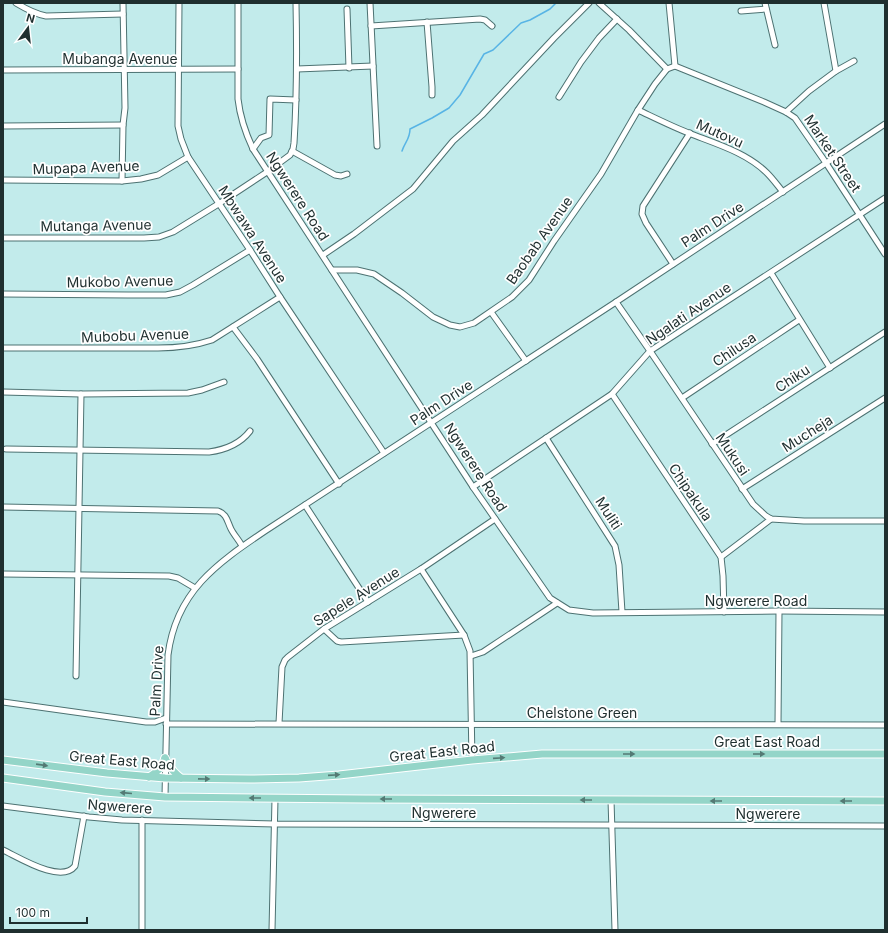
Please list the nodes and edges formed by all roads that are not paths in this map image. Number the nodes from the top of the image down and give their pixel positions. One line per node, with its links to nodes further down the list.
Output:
1 (16, 3): 15 (street)
2 (123, 3): 15 (street)
3 (179, 3): 29 (street, Mbwawa Avenue)
4 (238, 3): 30 (street, Ngwerere Road)
5 (296, 3): 25 (street)
6 (370, 3): 18 (street)
7 (589, 3): 57 (street)
8 (599, 3): 16 (street)
9 (669, 3): 23 (street)
10 (765, 3): 13 (street)
11 (824, 3): 31 (street)
12 (347, 9): 24 (street)
13 (766, 9): 14 (street); 20 (street)
14 (741, 11)
15 (123, 14): 28 (street)
16 (617, 19): 26 (street); 33 (street)
17 (427, 22): 18 (street); 19 (street); 32 (street)
18 (371, 26): 22 (street)
19 (492, 26)
20 (775, 45)
21 (854, 61): 31 (street)
22 (373, 66): 24 (street); 41 (street)
23 (675, 66): 26 (street); 36 (street, Market Street)
24 (349, 68): 25 (street)
25 (297, 69): 34 (street)
26 (666, 69): 35 (street, Baobab Avenue)
27 (3, 70): 28 (street, Mubanga Avenue)
28 (124, 70): 29 (street, Mubanga Avenue); 38 (street)
29 (178, 70): 30 (street, Mubanga Avenue); 44 (street, Mbwawa Avenue)
30 (238, 70): 42 (street, Ngwerere Road)
31 (836, 71): 36 (street)
32 (432, 95)
33 (559, 97)
34 (296, 100): 42 (street); 43 (street)
35 (638, 110): 40 (street, Mutovu); 64 (street, Baobab Avenue)
36 (786, 112): 45 (street, Market Street)
37 (885, 124): 45 (street, Palm Drive)
38 (123, 125): 39 (street); 49 (street)
39 (3, 126)
40 (690, 133): 50 (street, Mutovu); 58 (street)
41 (377, 146)
42 (253, 149): 46 (street, Ngwerere Road)
43 (292, 151): 46 (street, Mutanga Avenue); 47 (street)
44 (188, 157): 49 (street, Mupapa Avenue); 52 (street, Mbwawa Avenue)
45 (826, 163): 50 (street, Palm Drive); 53 (street, Market Street)
46 (267, 172): 52 (street, Mutanga Avenue); 57 (street, Ngwerere Road)
47 (347, 174)
48 (3, 180): 49 (street, Mupapa Avenue)
49 (122, 181)
50 (783, 192): 58 (street, Palm Drive)
51 (885, 198): 53 (street, Ngalati Avenue)
52 (220, 203): 54 (street, Mutanga Avenue); 55 (street, Mbwawa Avenue)
53 (860, 215): 56 (street, Market Street); 60 (street, Ngalati Avenue)
54 (3, 238)
55 (250, 250): 61 (street, Mukobo Avenue); 62 (street, Mbwawa Avenue)
56 (885, 254)
57 (323, 255): 59 (street, Ngwerere Road)
58 (673, 264): 63 (street, Palm Drive)
59 (332, 270): 64 (street, Baobab Avenue); 78 (street, Ngwerere Road)
60 (771, 273): 65 (street); 69 (street, Ngalati Avenue)
61 (3, 294)
62 (280, 297): 66 (street, Mubobu Avenue); 84 (street, Mbwawa Avenue)
63 (616, 302): 69 (street, Mukusi); 70 (street, Palm Drive)
64 (491, 312): 70 (street)
65 (799, 320): 71 (street); 76 (street, Chilusa)
66 (233, 327): 68 (street, Mubobu Avenue); 85 (street)
67 (885, 332): 71 (street, Chiku)
68 (3, 348)
69 (650, 351): 75 (street, Ngalati Avenue); 76 (street, Mukusi)
70 (526, 361): 78 (street, Palm Drive)
71 (830, 368): 81 (street, Chiku)
72 (224, 382): 74 (street)
73 (3, 392): 74 (street)
74 (81, 394): 83 (street)
75 (612, 394): 80 (street, Ngalati Avenue); 95 (street, Chipakula)
76 (682, 398): 81 (street, Mukusi)
77 (885, 398): 87 (street, Mucheja)
78 (432, 423): 84 (street, Palm Drive); 86 (street, Ngwerere Road)
79 (250, 431): 83 (street)
80 (546, 438): 86 (street, Ngalati Avenue); 103 (street, Muliti)
81 (712, 444): 87 (street, Mukusi)
82 (6, 449): 83 (street)
83 (80, 451): 90 (street)
84 (384, 453): 85 (street, Palm Drive)
85 (338, 484): 88 (street, Palm Drive)
86 (473, 487): 91 (street, Ngwerere Road)
87 (742, 489): 92 (street, Mukusi)
88 (305, 505): 94 (street, Palm Drive); 100 (street)
89 (3, 507): 90 (street)
90 (79, 509): 94 (street); 98 (street)
91 (495, 519): 96 (street, Sapele Avenue); 101 (street, Ngwerere Road)
92 (771, 519): 93 (street); 95 (street)
93 (885, 521)
94 (242, 546): 99 (street, Palm Drive)
95 (721, 557): 104 (street, Chipakula)
96 (421, 569): 100 (street, Sapele Avenue); 107 (street)
97 (3, 574): 98 (street)
98 (78, 576): 99 (street); 109 (street)
99 (195, 588): 111 (street, Palm Drive)
100 (368, 602): 106 (street, Sapele Avenue)
101 (556, 603): 103 (street, Ngwerere Road); 108 (street)
102 (779, 611): 104 (street, Ngwerere Road); 105 (street, Ngwerere Road); 115 (street)
103 (622, 612): 104 (street, Ngwerere Road)
104 (724, 612)
105 (885, 612)
106 (324, 629): 107 (street); 112 (street, Sapele Avenue)
107 (464, 635): 108 (street)
108 (471, 656): 114 (street)
109 (76, 676)
110 (3, 702): 111 (street)
111 (166, 718): 113 (street, Palm Drive)
112 (279, 723): 113 (street, Chelstone Green); 114 (street, Chelstone Green)
113 (166, 724): 118 (street, Palm Drive)
114 (471, 724): 115 (street, Chelstone Green); 120 (street)
115 (778, 724): 116 (street, Chelstone Green)
116 (885, 725)
117 (885, 754): 120 (main road, Great East Road, one-way to 117)
118 (165, 758): 121 (main road); 122 (street, Palm Drive); 123 (main road)
119 (3, 760): 121 (main road, Great East Road, one-way to 121)
120 (472, 760): 123 (main road, Great East Road, one-way to 120)
121 (149, 777): 122 (main road, Great East Road)
122 (165, 778): 123 (main road, Great East Road); 125 (street, Palm Drive)
123 (181, 778)
124 (4, 779): 125 (main road, one-way to 124)
125 (165, 797): 126 (main road, one-way to 125)
126 (275, 798): 127 (main road, one-way to 126); 132 (street)
127 (611, 800): 128 (main road, one-way to 127); 133 (street)
128 (885, 801)
129 (3, 806): 130 (street, Ngwerere)
130 (84, 816): 131 (street, Ngwerere); 135 (street)
131 (142, 820): 132 (street, Ngwerere); 136 (street)
132 (275, 824): 133 (street, Ngwerere); 137 (street)
133 (612, 825): 134 (street, Ngwerere); 138 (street)
134 (885, 826)
135 (3, 850)
136 (142, 930)
137 (272, 930)
138 (615, 930)

